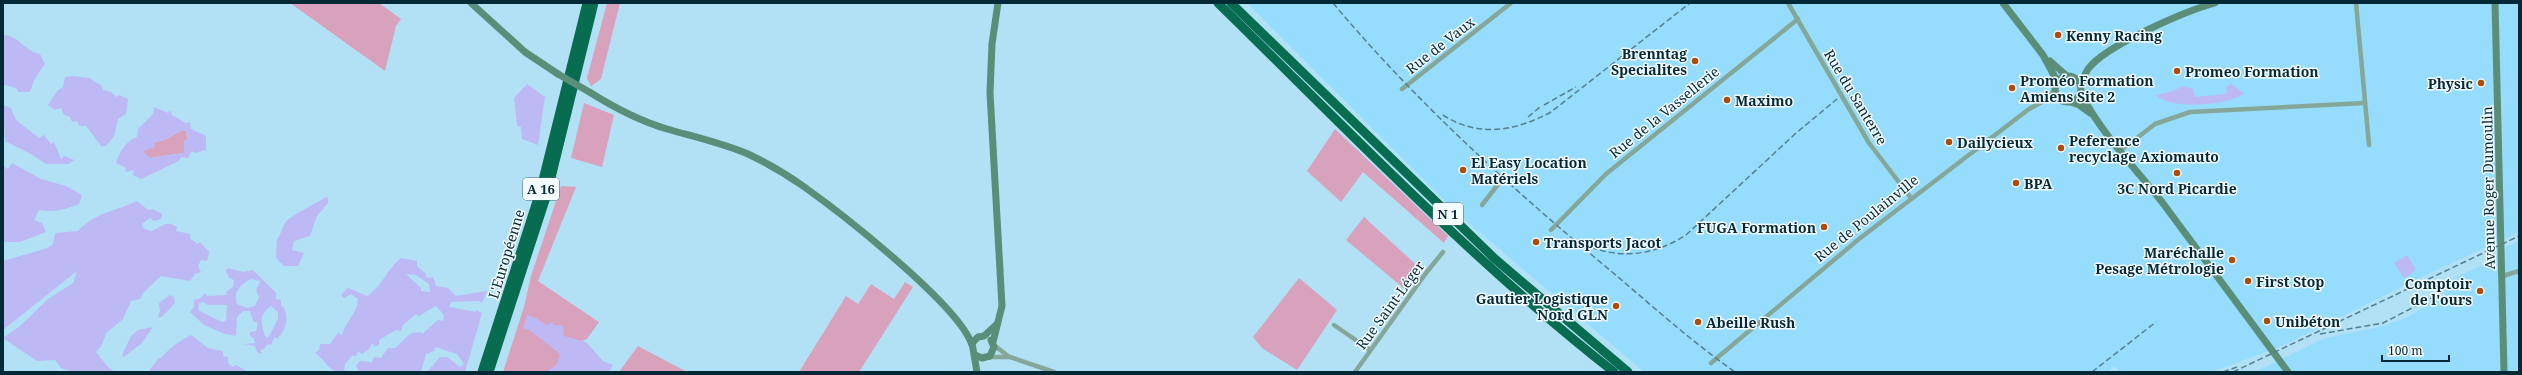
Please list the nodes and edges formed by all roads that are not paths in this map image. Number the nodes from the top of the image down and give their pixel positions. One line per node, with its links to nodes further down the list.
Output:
1 (471, 3): 38 (main road, bridge)
2 (587, 3): 47 (highway, L'Européenne / A 16)
3 (594, 3): 48 (highway, L'Européenne / A 16)
4 (998, 3): 36 (main road)
5 (1218, 3): 52 (highway, N 1)
6 (1511, 3): 19 (street, Rue de Vaux)
7 (1788, 3): 13 (street, Rue du Santerre)
8 (2003, 3): 14 (main road)
9 (2215, 3): 15 (main road)
10 (2356, 3): 25 (street)
11 (2495, 3): 35 (main road, Avenue Roger Dumoulin)
12 (1234, 5): 53 (highway, N 1)
13 (1798, 20): 30 (street, Rue du Santerre); 32 (street, Rue de la Vassellerie)
14 (2043, 55): 16 (main road); 17 (main road)
15 (2088, 69): 16 (main road); 18 (main road)
16 (2070, 76): 17 (main road); 18 (main road)
17 (2057, 81): 20 (main road)
18 (2081, 86): 21 (main road)
19 (1402, 88)
20 (2055, 90): 22 (main road); 23 (street, Rue de Poulainville)
21 (2081, 94): 24 (main road); 26 (main road)
22 (2059, 99): 23 (street, Rue de Poulainville); 24 (main road)
23 (2044, 101): 30 (street, Rue de Poulainville)
24 (2071, 102): 26 (main road)
25 (2365, 103): 27 (street); 28 (street)
26 (2092, 114): 28 (main road)
27 (2369, 145)
28 (2120, 151): 54 (main road)
29 (1499, 182): 31 (street)
30 (1911, 198): 46 (street, Rue de Poulainville)
31 (1482, 205)
32 (1551, 230)
33 (1443, 252): 42 (street, Rue Saint-Léger)
34 (2519, 271): 35 (street, Avenue Roger Dumoulin)
35 (2503, 276): 55 (main road, Avenue Roger Dumoulin)
36 (1000, 320): 39 (main road); 40 (main road)
37 (1334, 325): 42 (street)
38 (964, 328): 39 (main road); 41 (main road)
39 (982, 336): 40 (main road); 41 (main road)
40 (993, 344): 44 (main road); 45 (street)
41 (972, 345): 43 (main road)
42 (1370, 350): 51 (street, Rue Saint-Léger)
43 (975, 355): 44 (main road); 49 (main road)
44 (987, 357): 45 (street); 49 (main road)
45 (1010, 357): 50 (street)
46 (1710, 363)
47 (482, 372)
48 (489, 372)
49 (978, 372)
50 (1054, 372)
51 (1355, 372)
52 (1614, 372)
53 (1628, 372)
54 (2289, 372)
55 (2504, 372)

